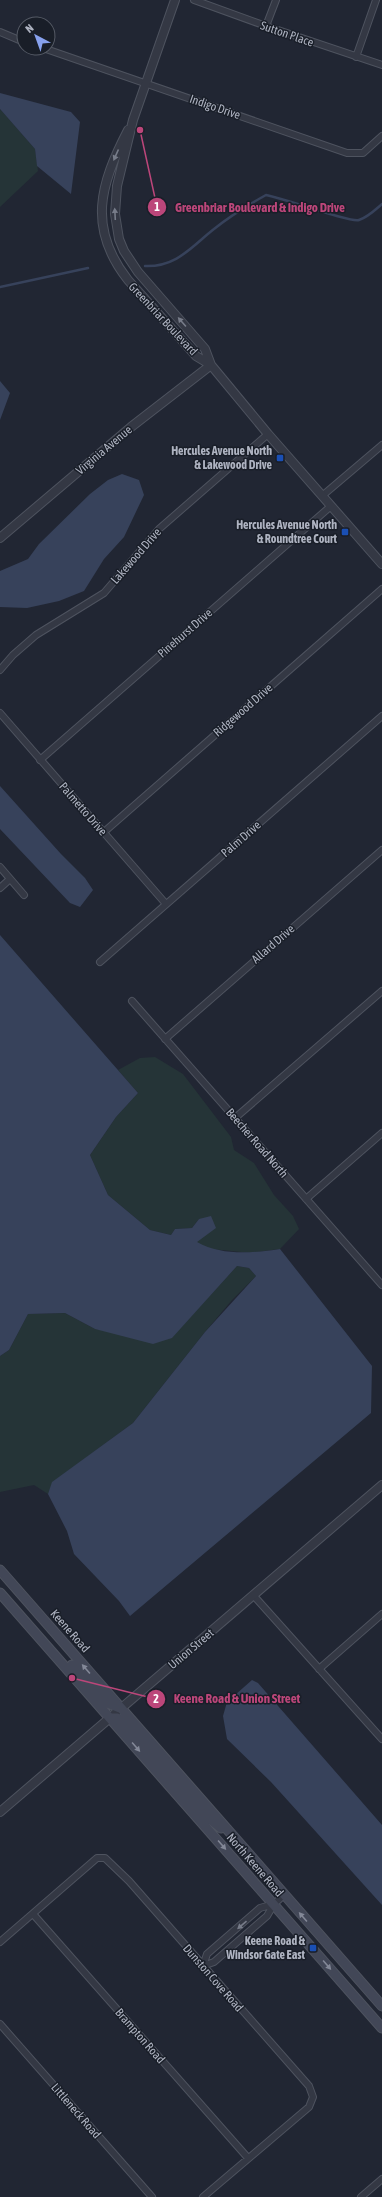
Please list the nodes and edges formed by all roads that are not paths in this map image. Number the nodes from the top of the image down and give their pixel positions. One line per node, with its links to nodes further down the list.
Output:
1 (175, 0): 11 (street, Greenbriar Boulevard)
2 (194, 0): 5 (street, Sutton Place)
3 (276, 0): 5 (street)
4 (376, 0): 9 (street)
5 (266, 26): 9 (street, Sutton Place)
6 (0, 32): 7 (street)
7 (16, 39)
8 (56, 52): 11 (street, Indigo Drive)
9 (356, 57): 10 (street, Sutton Place)
10 (382, 64)
11 (146, 82): 12 (street, Greenbriar Boulevard); 13 (street, Indigo Drive)
12 (133, 120): 14 (street, Greenbriar Boulevard, one-way to 12); 14 (street, Greenbriar Boulevard, one-way to 14)
13 (382, 136)
14 (211, 365): 15 (street); 19 (street, Virginia Avenue)
15 (268, 434): 17 (street); 22 (street, Lakewood Drive)
16 (382, 445): 17 (street)
17 (322, 496): 18 (street)
18 (330, 506): 20 (street); 25 (street, Pinehurst Drive)
19 (0, 538)
20 (382, 564)
21 (382, 589): 26 (street, Ridgewood Drive)
22 (0, 670)
23 (0, 713): 25 (street, Palmetto Drive)
24 (382, 716): 32 (street, Palm Drive)
25 (40, 760): 26 (street, Palmetto Drive)
26 (104, 832): 32 (street, Palmetto Drive)
27 (382, 850): 36 (street, Allard Drive)
28 (0, 867): 29 (street)
29 (10, 879): 30 (street); 31 (street)
30 (0, 888)
31 (24, 895)
32 (166, 904): 33 (street, Palm Drive)
33 (100, 962)
34 (382, 991): 37 (street)
35 (132, 1001): 36 (street, Beecher Road North)
36 (165, 1039): 37 (street, Beecher Road North)
37 (235, 1118): 39 (street, Beecher Road North)
38 (382, 1132): 39 (street)
39 (306, 1199): 40 (street, Beecher Road North)
40 (382, 1285)
41 (382, 1485): 44 (street, Union Street)
42 (0, 1570): 48 (main road, Keene Road, one-way to 42)
43 (0, 1593): 46 (main road)
44 (254, 1596): 47 (street); 48 (street, Union Street)
45 (382, 1614): 47 (street)
46 (19, 1615): 48 (main road); 49 (main road)
47 (319, 1669): 50 (street)
48 (122, 1708): 49 (street, Union Street); 52 (main road, North Keene Road)
49 (110, 1718): 51 (street, Union Street); 52 (main road); 54 (main road, North Keene Road, one-way to 54)
50 (382, 1739)
51 (0, 1812)
52 (238, 1841): 53 (main road, North Keene Road)
53 (284, 1895): 54 (street); 58 (main road, North Keene Road, one-way to 53)
54 (274, 1904): 57 (street); 57 (street, one-way to 57); 60 (main road, North Keene Road, one-way to 60)
55 (33, 1914): 56 (street); 57 (street, Dunston Cove Road); 61 (street, Brampton Road)
56 (0, 1942)
57 (203, 1966): 61 (street, Dunston Cove Road)
58 (382, 2006)
59 (0, 2024): 63 (street, Littleneck Road)
60 (382, 2028)
61 (248, 2158): 64 (street)
62 (382, 2179): 65 (street)
63 (152, 2197)
64 (203, 2197)
65 (361, 2197)

